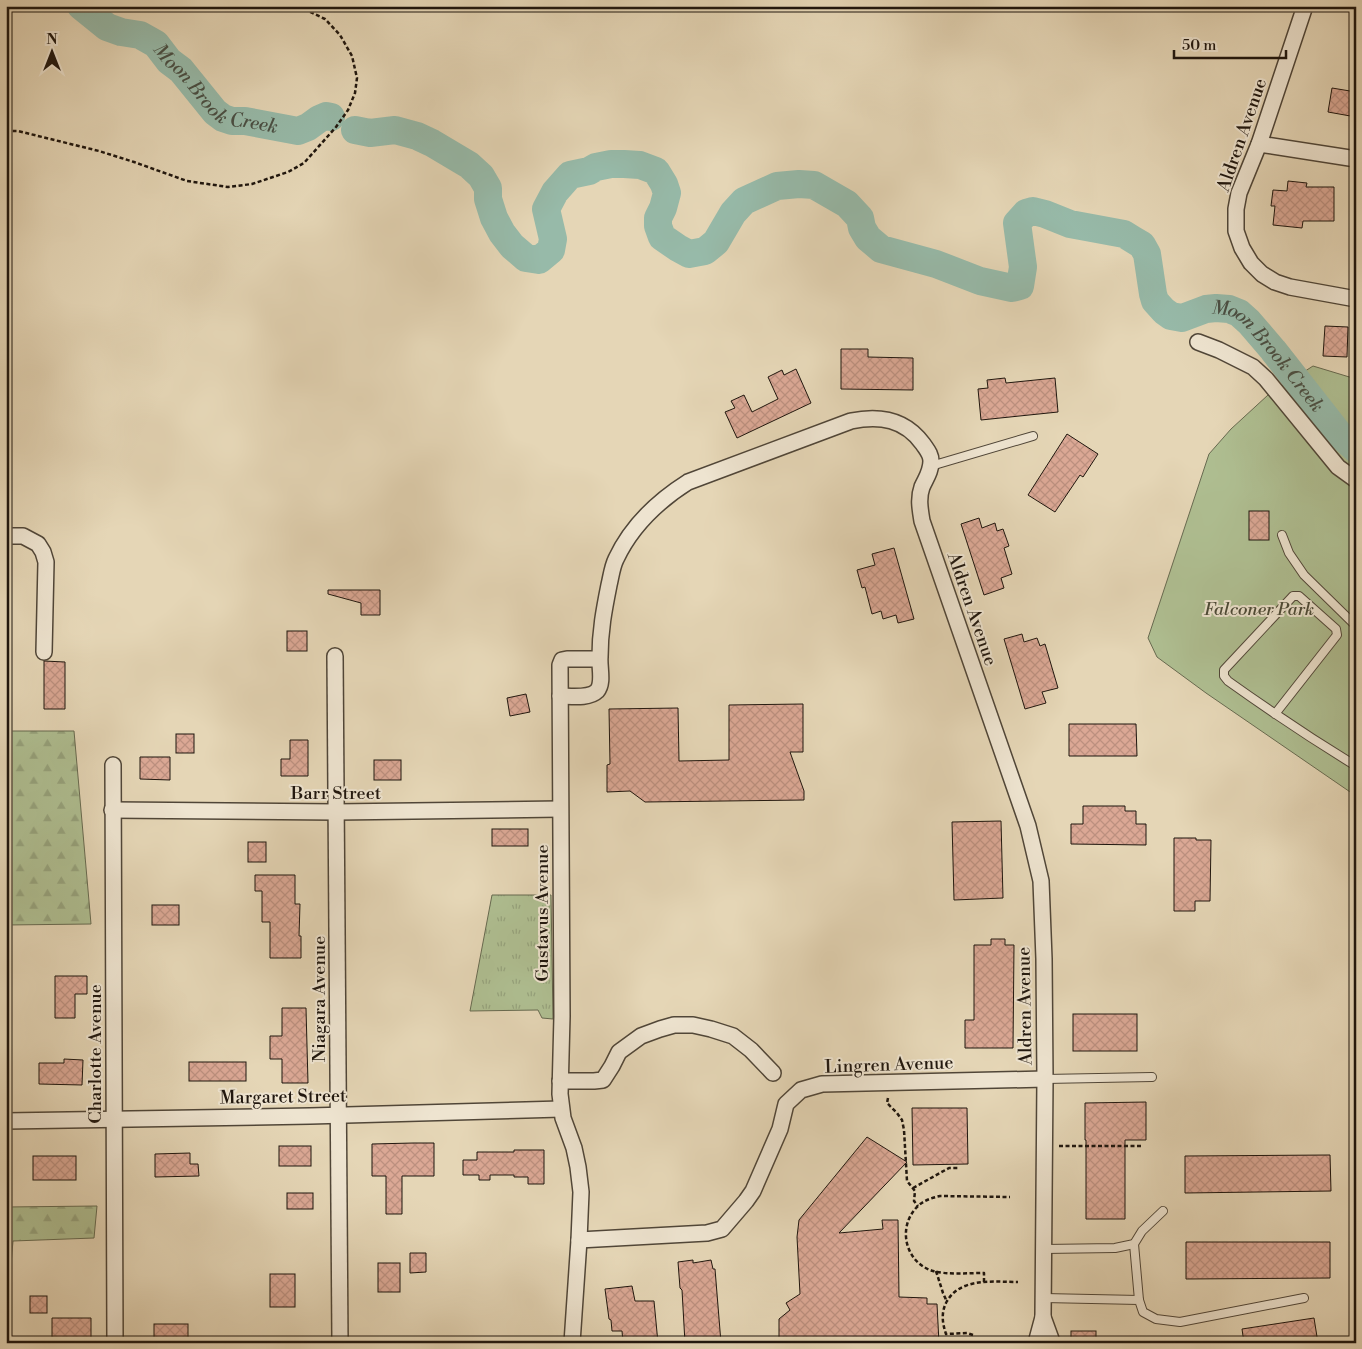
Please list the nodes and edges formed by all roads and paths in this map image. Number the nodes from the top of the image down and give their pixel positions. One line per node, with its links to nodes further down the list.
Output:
1 (301, 6): 3 (path)
2 (1304, 6): 4 (street, Aldren Avenue)
3 (6, 131)
4 (1259, 144): 5 (street); 6 (street, Aldren Avenue)
5 (1356, 159)
6 (1356, 299)
7 (1198, 342): 10 (street)
8 (1034, 436): 9 (lane)
9 (931, 466): 16 (street); 26 (street, Aldren Avenue)
10 (1356, 480)
11 (6, 536): 14 (street)
12 (1282, 536): 13 (lane)
13 (1356, 626)
14 (44, 652)
15 (335, 656): 23 (street, Niagara Avenue)
16 (600, 658): 17 (street); 17 (street, Gustavus Avenue)
17 (560, 696): 21 (street, Gustavus Avenue)
18 (1275, 714): 18 (lane); 20 (lane)
19 (113, 765): 22 (street, Charlotte Avenue)
20 (1356, 766)
21 (560, 809): 23 (street, Barr Street); 27 (street, Gustavus Avenue)
22 (112, 810): 23 (street, Barr Street); 31 (street, Charlotte Avenue)
23 (336, 812): 30 (street, Niagara Avenue)
24 (772, 1073): 27 (street)
25 (1152, 1077): 26 (lane)
26 (1045, 1079): 40 (street, Lingren Avenue); 42 (street, Aldren Avenue)
27 (560, 1081): 29 (street, Gustavus Avenue)
28 (891, 1095): 36 (path)
29 (561, 1109): 30 (street, Margaret Street); 40 (street, Gustavus Avenue)
30 (338, 1115): 31 (street, Margaret Street); 53 (street, Niagara Avenue)
31 (114, 1119): 32 (street, Margaret Street); 52 (street, Charlotte Avenue)
32 (6, 1121)
33 (1058, 1146): 34 (path)
34 (1142, 1146)
35 (958, 1168): 36 (path)
36 (913, 1188): 38 (path)
37 (1010, 1196): 38 (path)
38 (918, 1206): 43 (path)
39 (1163, 1212): 41 (lane)
40 (579, 1240): 54 (street)
41 (1134, 1244): 42 (lane); 48 (lane)
42 (1044, 1249): 46 (street, Aldren Avenue)
43 (936, 1271): 44 (path); 49 (path)
44 (984, 1282): 45 (path); 49 (path)
45 (1018, 1282)
46 (1044, 1298): 48 (lane); 50 (street, Aldren Avenue)
47 (1304, 1298): 48 (lane)
48 (1139, 1300)
49 (947, 1302): 51 (path)
50 (1044, 1317): 55 (street, Aldren Avenue); 56 (street, Aldren Avenue)
51 (972, 1335)
52 (115, 1343)
53 (340, 1343)
54 (572, 1343)
55 (1036, 1343)
56 (1051, 1343)

